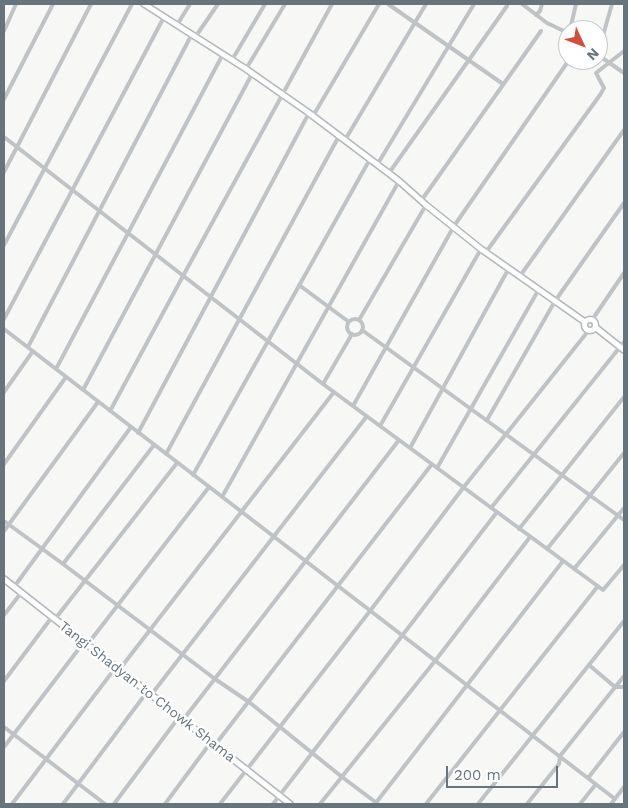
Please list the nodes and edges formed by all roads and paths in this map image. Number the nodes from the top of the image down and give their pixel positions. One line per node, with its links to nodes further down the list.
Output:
1 (16, 4): 27 (street)
2 (52, 4): 42 (street)
3 (91, 4): 48 (street)
4 (132, 4): 51 (street)
5 (146, 4): 21 (main road)
6 (190, 4): 25 (street)
7 (218, 4): 29 (street)
8 (265, 4): 33 (street)
9 (285, 4): 36 (street)
10 (332, 4): 41 (street)
11 (379, 4): 43 (street)
12 (388, 4): 24 (street)
13 (426, 4): 24 (street)
14 (474, 4): 30 (street)
15 (522, 4): 20 (street)
16 (542, 4): 20 (street)
17 (576, 4): 22 (street)
18 (612, 4): 23 (street)
19 (507, 6): 34 (street)
20 (536, 15): 26 (street)
21 (164, 17): 25 (main road); 55 (street)
22 (572, 20)
23 (608, 20)
24 (415, 23): 30 (street); 47 (street)
25 (176, 25): 29 (main road)
26 (558, 27)
27 (4, 31)
28 (541, 31): 40 (street)
29 (194, 36): 32 (main road); 59 (street)
30 (448, 46): 34 (street); 50 (street)
31 (624, 51): 35 (street)
32 (223, 54): 33 (main road); 61 (street)
33 (232, 60): 36 (main road)
34 (469, 60): 40 (street); 53 (street)
35 (609, 64): 38 (street); 63 (street)
36 (246, 69): 39 (main road)
37 (562, 70): 60 (street)
38 (624, 73)
39 (252, 74): 41 (main road); 64 (street)
40 (503, 84): 56 (street)
41 (282, 94): 43 (main road); 67 (street)
42 (4, 99)
43 (311, 114): 45 (main road); 71 (street)
44 (624, 130): 68 (street)
45 (339, 136): 47 (main road); 75 (street)
46 (4, 137): 48 (street)
47 (345, 140): 49 (main road)
48 (16, 147): 51 (street); 52 (street)
49 (370, 159): 50 (main road); 69 (street)
50 (377, 165): 53 (main road)
51 (44, 168): 55 (street); 62 (street)
52 (4, 172)
53 (389, 173): 54 (main road)
54 (399, 182): 56 (main road); 73 (street)
55 (72, 191): 59 (street); 74 (street)
56 (421, 201): 58 (main road)
57 (624, 203): 72 (street)
58 (426, 205): 60 (main road); 76 (street)
59 (99, 212): 61 (street); 87 (street)
60 (454, 226): 63 (main road); 86 (street)
61 (128, 234): 64 (street); 91 (street)
62 (4, 245)
63 (484, 250): 65 (main road); 90 (street)
64 (155, 254): 67 (street); 95 (street)
65 (509, 268): 68 (main road); 94 (street)
66 (624, 273): 77 (street)
67 (182, 276): 71 (street); 102 (street)
68 (520, 276): 70 (main road)
69 (299, 285): 73 (street); 84 (street)
70 (539, 289): 72 (main road); 101 (street)
71 (211, 298): 75 (street); 107 (street)
72 (555, 301): 79 (main road); 104 (street)
73 (328, 307): 78 (street); 89 (street)
74 (4, 319)
75 (239, 320): 84 (street); 113 (street)
76 (359, 320): 78 (street); 82 (street)
77 (592, 320): 79 (main road); 81 (main road)
78 (349, 322): 83 (street)
79 (585, 322): 81 (main road)
80 (4, 329): 87 (street)
81 (592, 329): 85 (main road); 108 (street)
82 (362, 330): 83 (street); 86 (street)
83 (352, 334): 93 (street)
84 (268, 342): 89 (street); 119 (street)
85 (623, 346): 114 (street)
86 (385, 347): 90 (street); 100 (street)
87 (28, 348): 88 (street)
88 (33, 351): 91 (street); 96 (street)
89 (296, 364): 93 (street); 124 (street)
90 (414, 368): 94 (street); 105 (street)
91 (56, 369): 92 (street)
92 (66, 377): 95 (street); 116 (street)
93 (323, 384): 97 (street)
94 (442, 388): 101 (street); 111 (street)
95 (82, 390): 99 (street)
96 (4, 392)
97 (334, 392): 100 (street); 127 (street)
98 (624, 398): 120 (street)
99 (98, 402): 102 (street); 132 (street)
100 (353, 406): 103 (street)
101 (471, 409): 104 (street); 118 (street)
102 (110, 411): 106 (street)
103 (367, 416): 105 (street); 135 (street)
104 (487, 420): 108 (street)
105 (380, 426): 109 (street)
106 (130, 427): 107 (street); 137 (street)
107 (138, 433): 110 (street)
108 (506, 434): 114 (street); 122 (street)
109 (399, 440): 111 (street); 140 (street)
110 (154, 445): 113 (street); 141 (street)
111 (410, 448): 117 (street)
112 (624, 452): 123 (street)
113 (166, 454): 115 (street)
114 (534, 454): 120 (street); 125 (street)
115 (177, 463): 119 (street); 145 (street)
116 (4, 464)
117 (432, 464): 118 (street); 146 (street)
118 (437, 468): 122 (street)
119 (193, 475): 121 (street)
120 (562, 475): 123 (street); 133 (street)
121 (209, 487): 124 (street); 150 (street)
122 (463, 488): 125 (street); 151 (street)
123 (590, 495): 129 (street); 138 (street)
124 (222, 497): 127 (street)
125 (491, 508): 128 (street)
126 (624, 508): 129 (street)
127 (241, 512): 135 (street); 155 (street)
128 (497, 512): 133 (street); 156 (street)
129 (618, 515): 130 (street); 143 (street)
130 (624, 520)
131 (4, 521): 132 (street)
132 (9, 524): 134 (street); 137 (street)
133 (519, 529): 136 (street)
134 (4, 531)
135 (273, 537): 140 (street); 158 (street)
136 (530, 537): 138 (street); 159 (street)
137 (41, 549): 141 (street); 148 (street)
138 (547, 549): 139 (street)
139 (563, 561): 143 (street); 165 (street)
140 (306, 562): 146 (street); 163 (street)
141 (62, 564): 145 (street)
142 (624, 565): 147 (street)
143 (574, 569): 147 (street)
144 (4, 579): 148 (main road, Tangi Shadyan to Chowk Shama)
145 (85, 581): 150 (street); 153 (street)
146 (338, 586): 151 (street); 169 (street)
147 (598, 586): 170 (street)
148 (14, 587): 149 (main road, Tangi Shadyan to Chowk Shama)
149 (21, 592): 152 (street); 153 (main road, Tangi Shadyan to Chowk Shama)
150 (117, 606): 155 (street); 157 (street)
151 (370, 611): 156 (street); 172 (street)
152 (4, 615)
153 (54, 618): 157 (main road, Tangi Shadyan to Chowk Shama); 164 (street)
154 (624, 621): 160 (street)
155 (150, 630): 158 (street); 161 (street)
156 (402, 636): 159 (street); 179 (street)
157 (85, 643): 161 (main road, Tangi Shadyan to Chowk Shama); 175 (street)
158 (182, 654): 163 (street); 168 (street)
159 (435, 661): 165 (street); 183 (street)
160 (589, 665): 166 (street); 176 (street)
161 (117, 669): 168 (main road, Tangi Shadyan to Chowk Shama); 181 (street)
162 (624, 676): 166 (street)
163 (214, 679): 169 (street); 171 (street)
164 (4, 681)
165 (467, 685): 170 (street); 199 (street)
166 (615, 687): 167 (street); 180 (street)
167 (624, 687)
168 (149, 693): 171 (main road, Tangi Shadyan to Chowk Shama); 185 (street)
169 (249, 702): 172 (street); 177 (street)
170 (500, 710): 176 (street); 200 (street)
171 (181, 719): 177 (main road, Tangi Shadyan to Chowk Shama); 193 (street)
172 (280, 726): 179 (street); 182 (street)
173 (4, 727): 175 (street)
174 (624, 732): 184 (street)
175 (14, 734): 178 (street); 181 (street)
176 (532, 735): 180 (street); 201 (street)
177 (213, 744): 182 (main road, Tangi Shadyan to Chowk Shama); 194 (street)
178 (4, 747)
179 (312, 752): 183 (street); 188 (street)
180 (560, 756): 184 (street); 202 (street)
181 (46, 759): 185 (street); 190 (street)
182 (246, 770): 188 (main road, Tangi Shadyan to Chowk Shama); 195 (street)
183 (342, 778): 198 (street); 199 (street)
184 (588, 778): 186 (street)
185 (78, 784): 191 (street); 192 (street)
186 (596, 784): 189 (street); 203 (street)
187 (624, 787): 189 (street)
188 (279, 796): 196 (street); 197 (main road, Tangi Shadyan to Chowk Shama)
189 (615, 799): 204 (street)
190 (12, 804)
191 (63, 804)
192 (105, 804)
193 (114, 804)
194 (165, 804)
195 (220, 804)
196 (273, 804)
197 (290, 804)
198 (320, 804)
199 (376, 804)
200 (426, 804)
201 (478, 804)
202 (527, 804)
203 (580, 804)
204 (610, 804)

